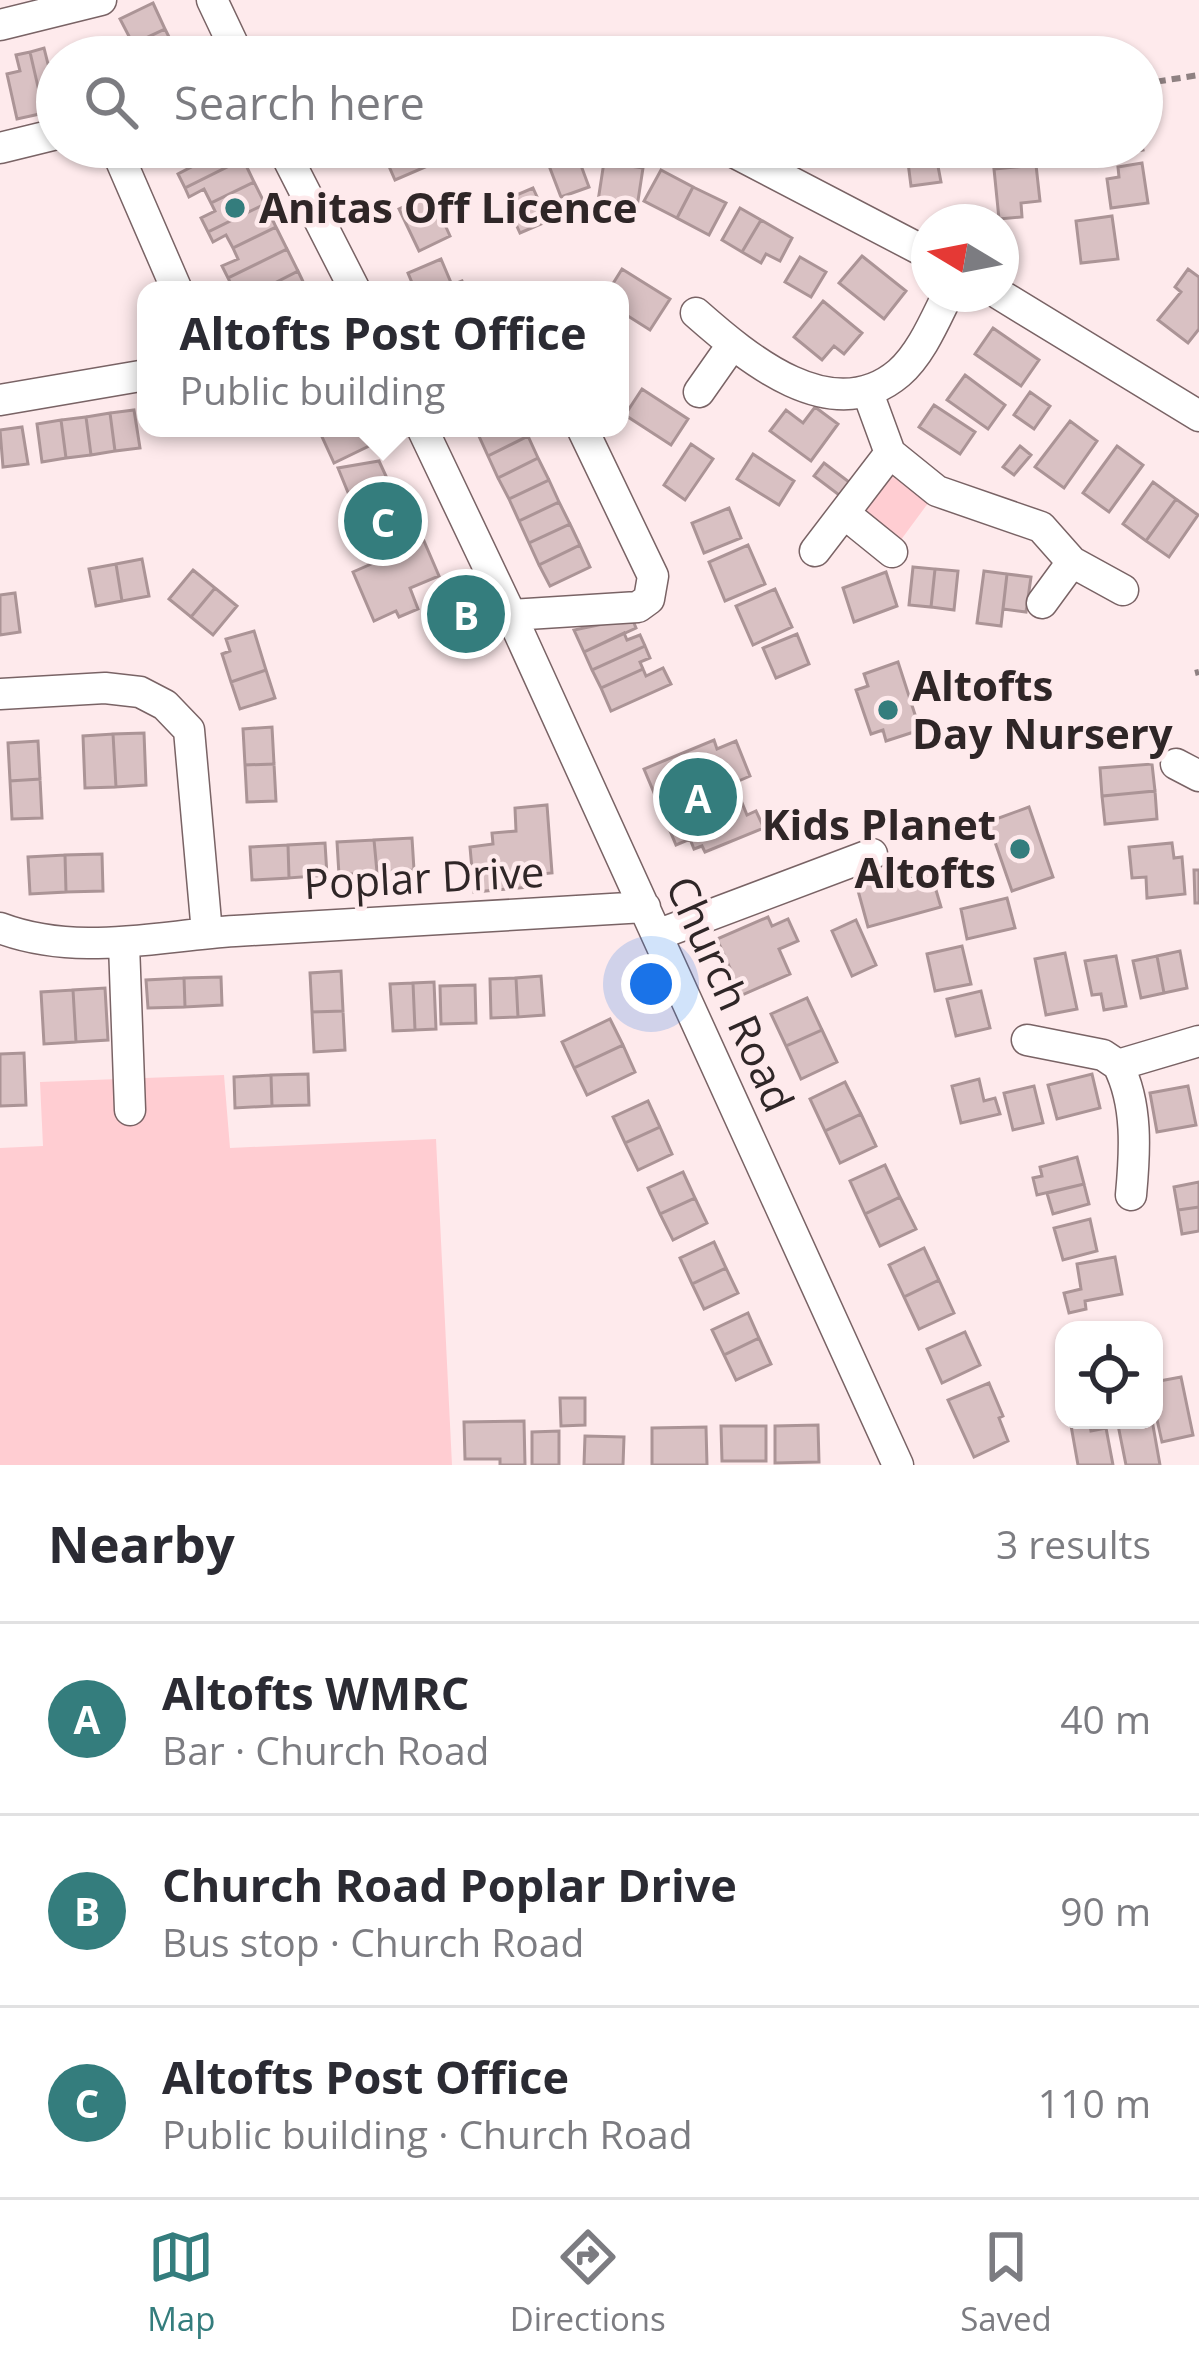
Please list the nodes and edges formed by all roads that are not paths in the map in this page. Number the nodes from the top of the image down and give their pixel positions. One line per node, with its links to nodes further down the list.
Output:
1 (100, 0): 3 (street)
2 (212, 0): 4 (street)
3 (0, 25)
4 (229, 36)
5 (36, 139): 6 (street)
6 (0, 148)
7 (124, 168): 11 (street)
8 (293, 168): 12 (street)
9 (764, 168): 10 (street)
10 (911, 245)
11 (173, 281)
12 (350, 281)
13 (1019, 306): 21 (street)
14 (940, 312): 19 (street)
15 (696, 313): 16 (street)
16 (732, 345): 18 (street); 19 (street)
17 (137, 377): 20 (street)
18 (699, 392)
19 (868, 393): 24 (street)
20 (0, 400)
21 (1199, 416)
22 (426, 437): 31 (street, Church Road)
23 (586, 437): 31 (street)
24 (890, 453): 25 (street); 28 (street)
25 (845, 514): 26 (street); 27 (street)
26 (815, 551)
27 (892, 552)
28 (1072, 562): 29 (street); 30 (street)
29 (1123, 590)
30 (1042, 603)
31 (512, 614): 34 (street, Church Road)
32 (0, 694): 36 (street)
33 (872, 854): 34 (street, Poplar Drive)
34 (651, 921): 36 (street, Poplar Drive); 43 (street, Church Road)
35 (0, 928): 37 (street, Poplar Drive)
36 (207, 933): 37 (street, Poplar Drive)
37 (124, 944): 41 (street)
38 (1028, 1040): 40 (street)
39 (1199, 1041): 40 (street)
40 (1118, 1065): 42 (street)
41 (130, 1110)
42 (1131, 1195)
43 (898, 1465)

